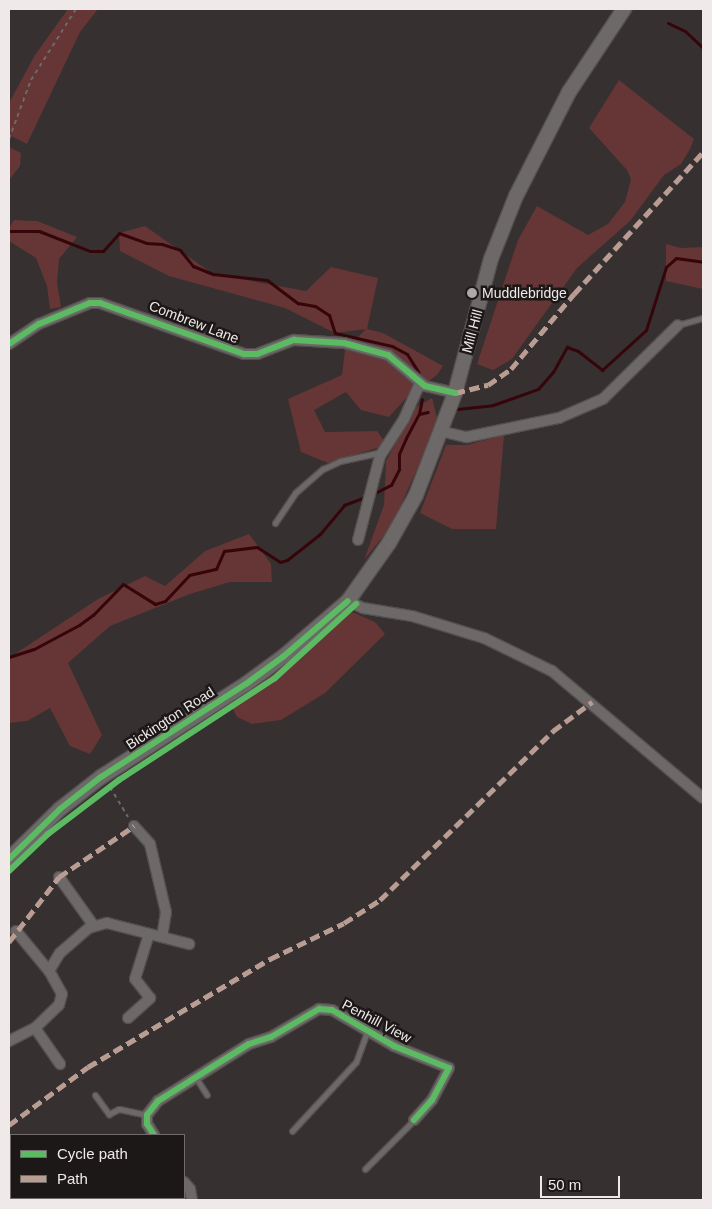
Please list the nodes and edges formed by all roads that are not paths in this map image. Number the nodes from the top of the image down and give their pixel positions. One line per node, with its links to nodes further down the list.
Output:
1 (624, 9): 6 (main road, Mill Hill)
2 (703, 318): 3 (lane)
3 (678, 325): 7 (street)
4 (9, 344): 5 (street, Combrew Lane)
5 (420, 382): 6 (street, Combrew Lane); 8 (street)
6 (455, 392): 7 (main road, Mill Hill)
7 (440, 431): 11 (main road, Mill Hill)
8 (382, 452): 9 (lane); 10 (street)
9 (275, 523)
10 (358, 540)
11 (348, 601): 12 (street); 14 (main road, Bickington Road)
12 (703, 798)
13 (134, 826): 19 (street)
14 (9, 859)
15 (59, 877): 16 (street)
16 (94, 926): 18 (street); 21 (street)
17 (16, 931): 21 (street)
18 (149, 934): 19 (street); 22 (street)
19 (162, 937): 20 (street)
20 (189, 944)
21 (49, 971): 23 (street)
22 (128, 1018)
23 (35, 1028): 25 (street); 26 (street)
24 (367, 1032): 27 (street, Penhill View); 31 (street, Penhill View); 32 (lane)
25 (9, 1042)
26 (60, 1064)
27 (196, 1078): 29 (lane); 30 (street, Penhill View)
28 (95, 1095): 30 (lane)
29 (207, 1095)
30 (147, 1115): 33 (street)
31 (414, 1120): 34 (lane)
32 (292, 1131)
33 (154, 1134)
34 (365, 1169)
35 (185, 1183): 36 (street)
36 (192, 1200)

